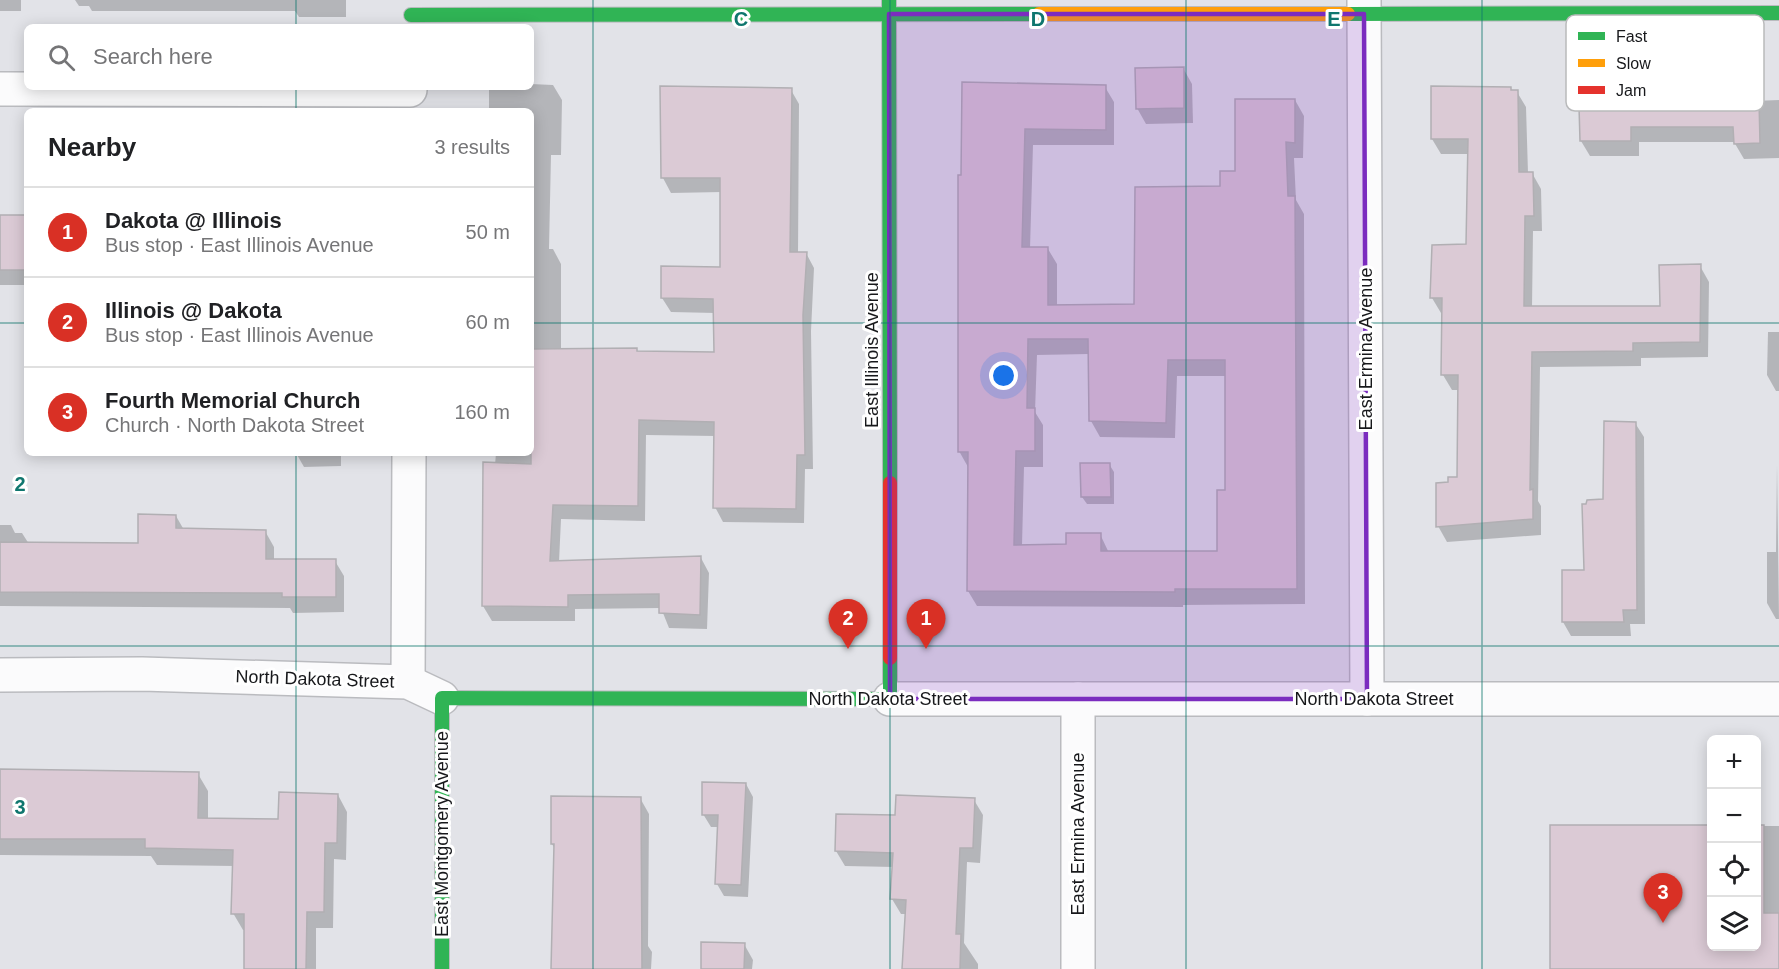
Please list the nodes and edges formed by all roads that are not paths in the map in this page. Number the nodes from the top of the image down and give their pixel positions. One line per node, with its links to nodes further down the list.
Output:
1 (889, 7): 2 (street); 4 (street); 13 (street, East Illinois Avenue)
2 (1364, 7): 3 (street); 15 (street, East Ermina Avenue)
3 (1779, 13)
4 (411, 14)
5 (0, 89): 6 (street)
6 (24, 89)
7 (59, 90): 8 (street)
8 (410, 96)
9 (410, 456): 11 (street)
10 (0, 675): 11 (street, North Dakota Street)
11 (408, 682): 12 (street, North Dakota Street)
12 (442, 698): 13 (street, North Dakota Street); 17 (street, East Montgomery Avenue)
13 (890, 699): 14 (street, North Dakota Street)
14 (1078, 699): 15 (street, North Dakota Street); 18 (street, East Ermina Avenue)
15 (1367, 699): 16 (street, North Dakota Street)
16 (1779, 699)
17 (442, 969)
18 (1078, 969)

